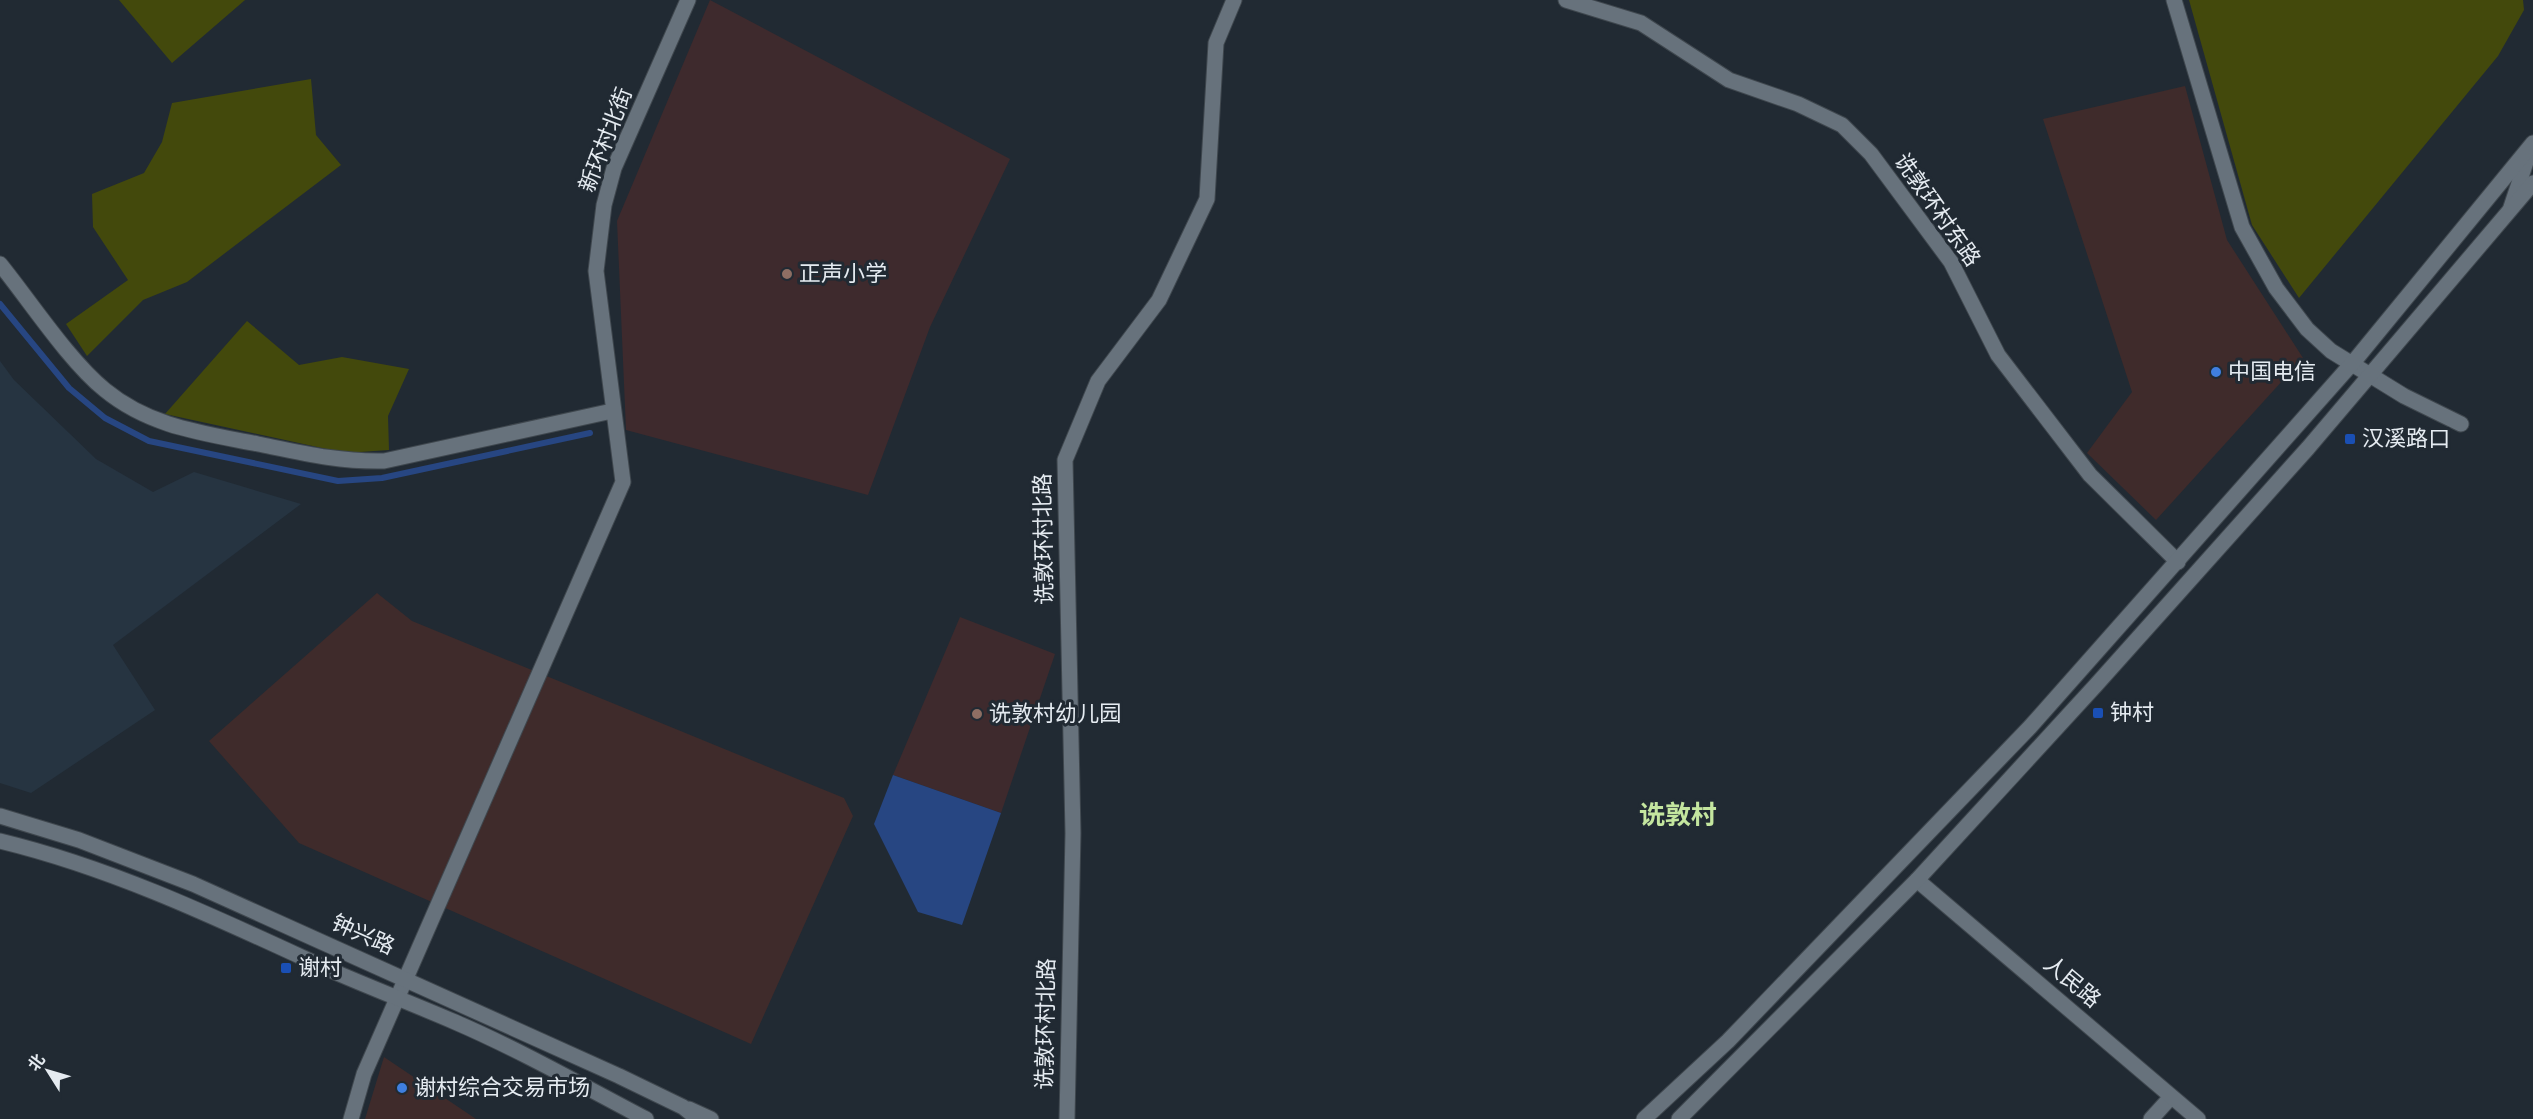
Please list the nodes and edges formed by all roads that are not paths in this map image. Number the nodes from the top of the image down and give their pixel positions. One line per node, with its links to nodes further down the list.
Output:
1 (688, 0): 11 (street, 新环村北街)
2 (1234, 0): 25 (street, 诜敦环村北路)
3 (1566, 0): 13 (street, 诜敦环村东路)
4 (2174, 0): 9 (street)
5 (2533, 142): 7 (street); 9 (street)
6 (2533, 183): 7 (street)
7 (2511, 207): 10 (street)
8 (0, 264): 11 (street)
9 (2351, 365): 10 (street); 13 (street)
10 (2368, 376): 12 (street); 16 (street)
11 (612, 411): 17 (street, 新环村北街)
12 (2461, 424)
13 (2178, 562): 26 (street)
14 (0, 815): 17 (street, 钟兴路)
15 (0, 841): 18 (street, 钟兴路)
16 (1917, 880): 19 (street, 人民路); 27 (street)
17 (405, 979): 18 (street, 新环村北街); 20 (street, 钟兴路)
18 (396, 999): 21 (street, 新环村北街); 22 (street, 钟兴路)
19 (2171, 1097): 28 (street); 29 (street, 人民路)
20 (683, 1107): 23 (street, 钟兴路); 24 (street)
21 (351, 1119)
22 (646, 1119)
23 (698, 1119)
24 (711, 1119)
25 (1067, 1119)
26 (1644, 1119)
27 (1679, 1119)
28 (2151, 1119)
29 (2198, 1119)

